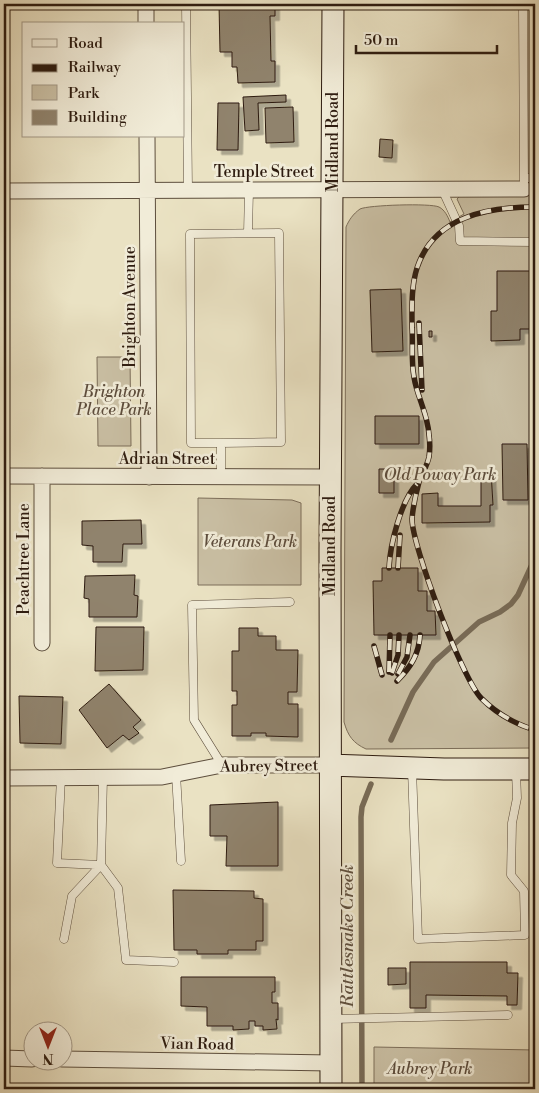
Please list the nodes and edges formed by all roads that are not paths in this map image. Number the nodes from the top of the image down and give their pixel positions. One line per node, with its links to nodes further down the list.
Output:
1 (146, 4): 5 (street)
2 (186, 4): 9 (lane)
3 (333, 4): 11 (main road, Midland Road)
4 (523, 4): 7 (lane)
5 (146, 22)
6 (147, 138): 13 (street, Brighton Avenue)
7 (528, 182): 8 (street, Temple Street)
8 (442, 189): 11 (street, Temple Street); 15 (lane)
9 (188, 190): 10 (street, Temple Street); 13 (street, Temple Street)
10 (249, 190): 11 (street, Temple Street); 14 (lane)
11 (333, 190): 21 (main road, Midland Road)
12 (4, 191): 13 (street, Temple Street)
13 (147, 191): 19 (street, Brighton Avenue)
14 (248, 233): 16 (lane); 16 (lane)
15 (535, 242)
16 (221, 443): 20 (lane)
17 (4, 476): 18 (street, Adrian Street)
18 (42, 476): 19 (street, Adrian Street); 23 (street, Peachtree Lane)
19 (149, 477): 20 (street, Adrian Street)
20 (221, 477): 21 (street, Adrian Street)
21 (330, 477): 25 (main road, Midland Road)
22 (290, 602): 24 (lane)
23 (42, 643)
24 (222, 765): 25 (street, Aubrey Street); 28 (street, Aubrey Street)
25 (329, 765): 26 (main road, Aubrey Street); 37 (main road, Midland Road)
26 (412, 767): 27 (main road, Aubrey Street); 27 (lane)
27 (526, 769)
28 (176, 774): 31 (street, Aubrey Street); 32 (lane)
29 (4, 778): 30 (street, Aubrey Street)
30 (61, 778): 31 (street, Aubrey Street); 33 (lane)
31 (103, 778): 33 (lane)
32 (181, 861)
33 (101, 865): 34 (lane); 35 (lane)
34 (64, 939)
35 (174, 962)
36 (508, 1014): 37 (lane)
37 (330, 1019): 41 (main road, Midland Road)
38 (4, 1058): 39 (street)
39 (22, 1059)
40 (72, 1059): 41 (street, Vian Road)
41 (331, 1064): 42 (main road, Midland Road)
42 (331, 1089)

